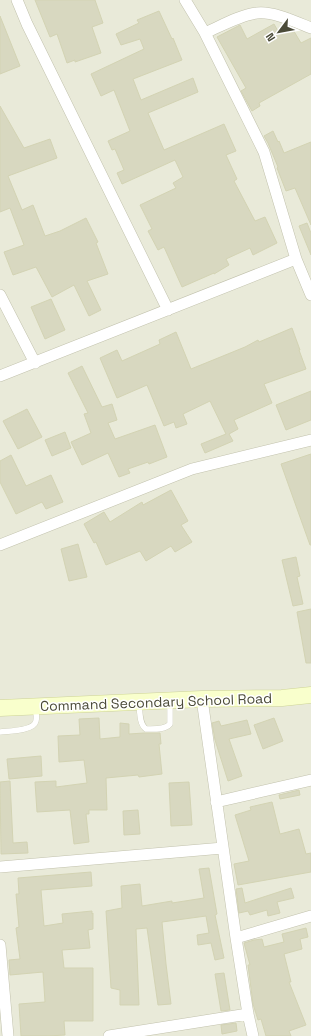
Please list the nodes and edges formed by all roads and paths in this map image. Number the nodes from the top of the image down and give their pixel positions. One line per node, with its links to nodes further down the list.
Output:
1 (17, 0): 8 (street)
2 (184, 0): 4 (street)
3 (311, 28): 4 (street)
4 (205, 33): 5 (street)
5 (296, 259): 7 (street); 8 (street)
6 (0, 295): 9 (street)
7 (311, 295)
8 (168, 310): 9 (street)
9 (35, 363): 10 (street)
10 (0, 376)
11 (311, 440): 12 (street)
12 (0, 545)
13 (311, 695): 14 (main road, Command Secondary School Road)
14 (202, 699): 15 (main road, Command Secondary School Road); 21 (street)
15 (170, 700): 16 (main road, Command Secondary School Road); 16 (lane)
16 (139, 702): 17 (main road, Command Secondary School Road)
17 (36, 707): 18 (main road, Command Secondary School Road); 19 (lane)
18 (0, 708)
19 (0, 732)
20 (311, 780): 21 (street)
21 (216, 802): 22 (street)
22 (223, 848): 23 (street); 25 (street)
23 (0, 868)
24 (311, 916): 25 (street)
25 (236, 938): 27 (street)
26 (0, 945): 28 (street)
27 (248, 1014): 29 (street); 30 (street)
28 (8, 1036)
29 (109, 1036)
30 (253, 1036)

